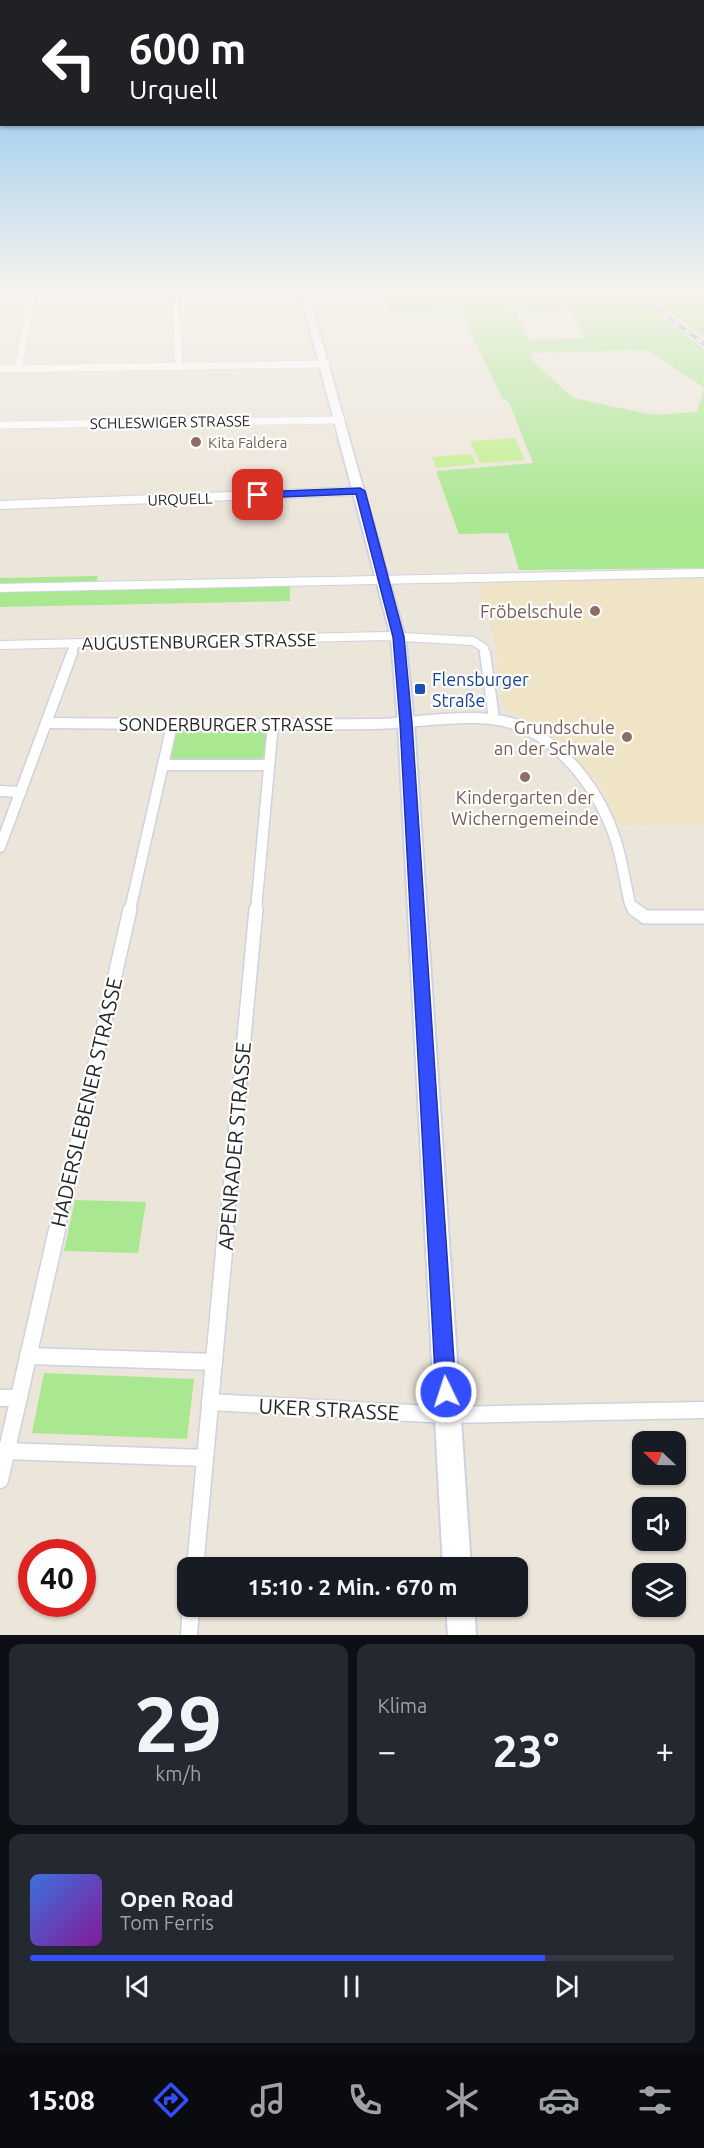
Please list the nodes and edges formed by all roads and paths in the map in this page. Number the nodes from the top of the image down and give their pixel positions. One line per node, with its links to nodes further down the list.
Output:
1 (19, 364): 6 (street)
2 (304, 364): 4 (street)
3 (326, 364): 7 (street)
4 (178, 366): 6 (street)
5 (0, 369): 6 (street)
6 (18, 369)
7 (341, 420): 8 (street, SCHLESWIGER STRASSE); 9 (street)
8 (0, 425)
9 (360, 491): 10 (street, URQUELL); 12 (street)
10 (0, 505)
11 (704, 573): 12 (street)
12 (385, 580): 13 (street); 14 (street)
13 (0, 588)
14 (398, 637): 15 (street, AUGUSTENBURGER STRASSE); 17 (street, AUGUSTENBURGER STRASSE); 19 (street)
15 (75, 644): 16 (street, AUGUSTENBURGER STRASSE); 18 (street)
16 (0, 645)
17 (494, 719): 19 (street, SONDERBURGER STRASSE); 27 (street, SONDERBURGER STRASSE)
18 (46, 723): 20 (street, SONDERBURGER STRASSE); 25 (street)
19 (406, 723): 21 (street, SONDERBURGER STRASSE); 34 (street)
20 (172, 724): 21 (street, SONDERBURGER STRASSE); 22 (street, HADERSLEBENER STRASSE)
21 (273, 724): 23 (street, APENRADER STRASSE)
22 (163, 765): 23 (street); 28 (street, HADERSLEBENER STRASSE)
23 (269, 765): 29 (street, APENRADER STRASSE)
24 (0, 791): 25 (street)
25 (21, 792): 26 (street)
26 (0, 847)
27 (704, 916)
28 (28, 1356): 29 (street); 31 (street, HADERSLEBENER STRASSE)
29 (214, 1362): 32 (street, APENRADER STRASSE)
30 (0, 1398): 31 (street)
31 (19, 1398): 35 (street, HADERSLEBENER STRASSE)
32 (210, 1402): 34 (street, UKER STRASSE); 36 (street, APENRADER STRASSE)
33 (704, 1410): 34 (street, UKER STRASSE)
34 (448, 1415): 39 (street)
35 (6, 1451): 36 (street); 37 (street, HADERSLEBENER STRASSE)
36 (205, 1458): 38 (street, APENRADER STRASSE)
37 (0, 1479)
38 (196, 1557)
39 (456, 1557)
40 (190, 1617): 42 (street)
41 (461, 1617): 43 (street)
42 (189, 1635)
43 (462, 1635)

